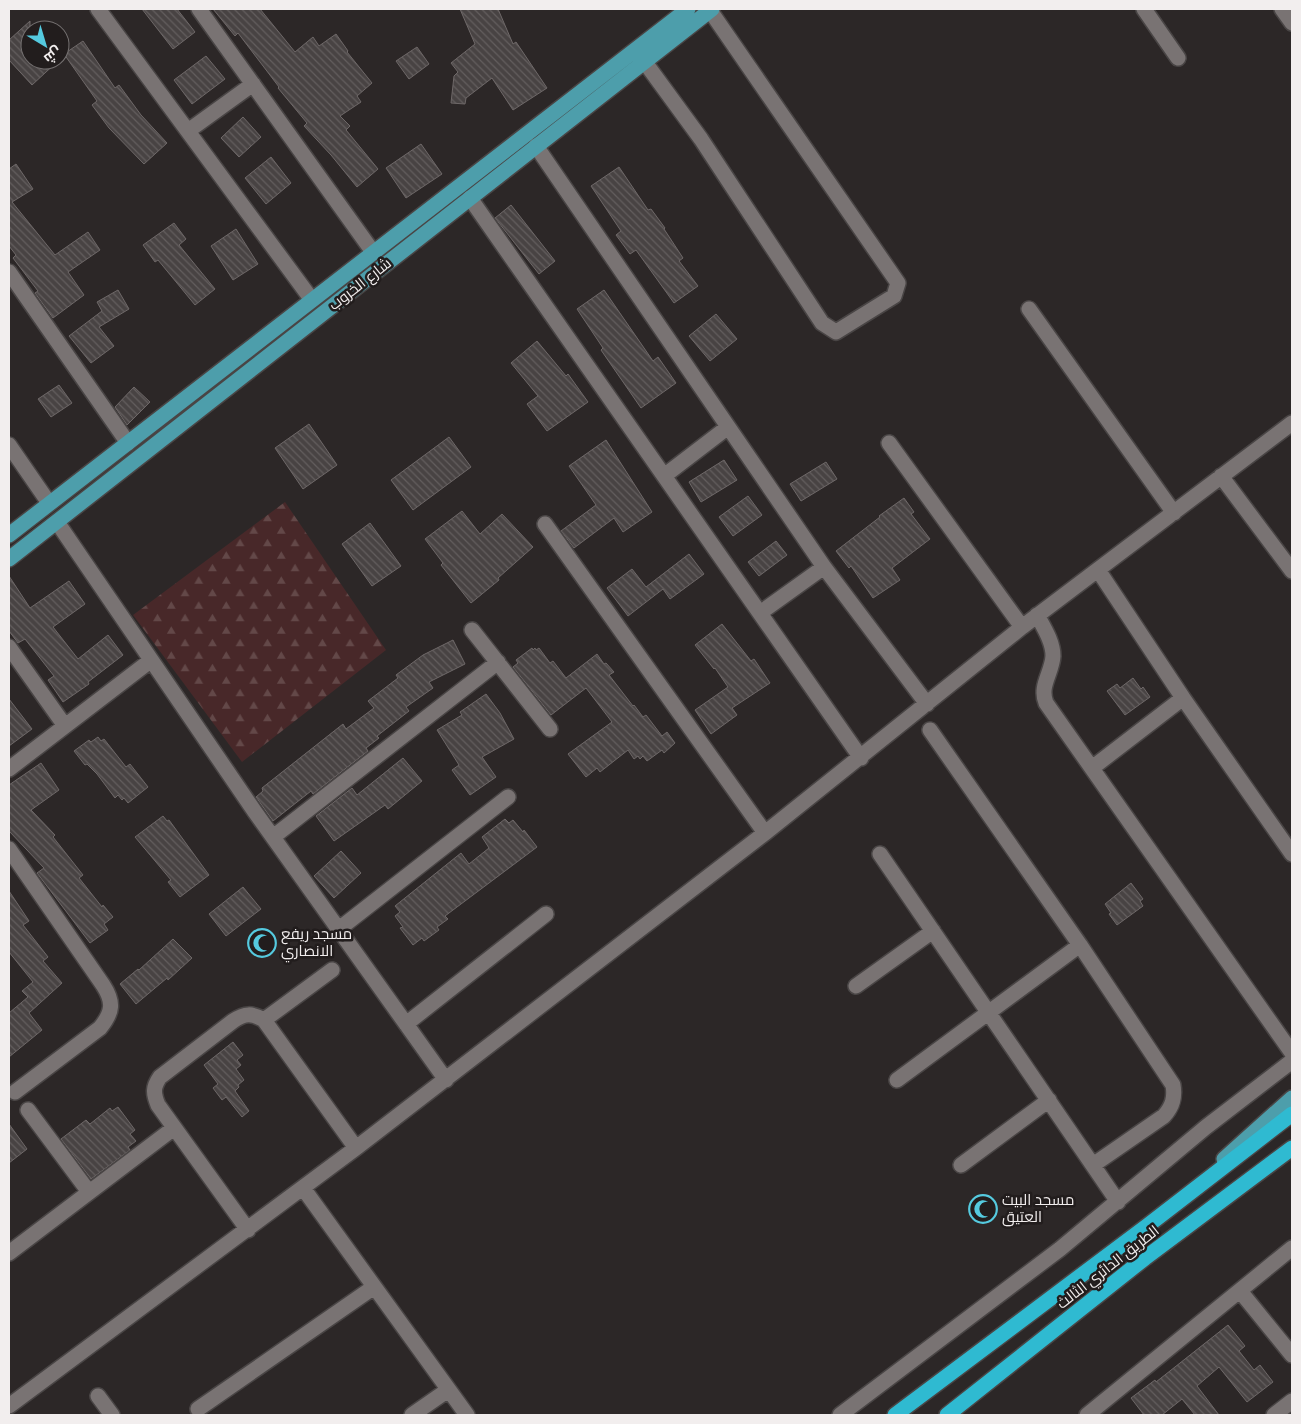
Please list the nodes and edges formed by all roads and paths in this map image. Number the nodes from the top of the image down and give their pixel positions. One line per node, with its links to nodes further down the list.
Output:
1 (98, 9): 11 (street)
2 (199, 9): 10 (street)
3 (688, 9): 14 (main road, شارع الخروب)
4 (710, 9): 9 (main road, شارع الخروب); 9 (street)
5 (1144, 9): 8 (street)
6 (1282, 9): 7 (street)
7 (1292, 23)
8 (1178, 58)
9 (644, 61): 12 (main road, شارع الخروب)
10 (253, 84): 11 (street); 14 (street)
11 (188, 131): 16 (street)
12 (536, 146): 13 (main road, شارع الخروب); 19 (street)
13 (470, 198): 23 (street); 27 (main road, شارع الخروب)
14 (373, 252): 16 (main road, شارع الخروب)
15 (9, 272): 20 (street)
16 (312, 300): 20 (main road, شارع الخروب)
17 (1029, 309): 26 (street)
18 (1292, 423): 24 (street)
19 (728, 426): 23 (street); 31 (street)
20 (128, 442): 25 (main road, شارع الخروب)
21 (889, 443): 36 (street)
22 (9, 445): 25 (street)
23 (664, 476): 34 (street)
24 (1221, 476): 26 (street); 33 (street)
25 (49, 503): 29 (main road, شارع الخروب)
26 (1174, 513): 32 (street)
27 (57, 522): 30 (main road, شارع الخروب); 39 (street)
28 (545, 524): 50 (street)
29 (9, 535)
30 (9, 559)
31 (824, 567): 34 (street); 42 (street)
32 (1098, 570): 35 (street); 41 (street)
33 (1292, 571)
34 (760, 613): 46 (street)
35 (1038, 616): 36 (street); 47 (street)
36 (1022, 627): 42 (street)
37 (472, 630): 40 (street)
38 (9, 647): 43 (street)
39 (150, 661): 43 (street); 51 (street)
40 (498, 662): 44 (street); 51 (street)
41 (1184, 698): 47 (street); 54 (street)
42 (927, 704): 46 (street)
43 (65, 726): 48 (street)
44 (550, 728)
45 (930, 730): 58 (street)
46 (861, 758): 50 (street)
47 (1092, 768): 64 (street)
48 (9, 769)
49 (508, 797): 56 (street)
50 (765, 833): 66 (street)
51 (273, 838): 56 (street)
52 (9, 850): 68 (street)
53 (880, 854): 57 (street)
54 (1292, 854)
55 (546, 914): 63 (street)
56 (339, 929): 63 (street)
57 (933, 931): 60 (street); 61 (street)
58 (1080, 945): 61 (street); 76 (street)
59 (332, 970): 62 (street)
60 (856, 986)
61 (988, 1012): 67 (street); 70 (street)
62 (264, 1020): 72 (street); 73 (street)
63 (406, 1024): 66 (street)
64 (1292, 1053)
65 (1292, 1061): 79 (street)
66 (446, 1080): 73 (street)
67 (897, 1080)
68 (19, 1097): 78 (street)
69 (1292, 1098): 80 (main road)
70 (1049, 1100): 75 (street); 76 (street)
71 (1292, 1114): 80 (highway, الطريق الدائري الثالث)
72 (174, 1128): 78 (street); 81 (street)
73 (356, 1148): 77 (street)
74 (1292, 1149): 97 (highway, الطريق الدائري الثالث)
75 (961, 1165)
76 (1093, 1165): 79 (street)
77 (303, 1188): 81 (street); 84 (street)
78 (89, 1192): 83 (street)
79 (1118, 1202): 95 (street)
80 (1148, 1226): 96 (highway, الطريق الدائري الثالث)
81 (248, 1230): 90 (street)
82 (1292, 1248): 85 (street)
83 (9, 1253)
84 (374, 1288): 87 (street); 91 (street)
85 (1240, 1291): 86 (street); 98 (street)
86 (1292, 1355)
87 (448, 1390): 93 (street); 94 (street)
88 (98, 1396): 92 (street)
89 (1292, 1401): 99 (street)
90 (9, 1406)
91 (198, 1409)
92 (112, 1415)
93 (412, 1415)
94 (467, 1415)
95 (840, 1415)
96 (895, 1415)
97 (947, 1415)
98 (1087, 1415)
99 (1274, 1415)

